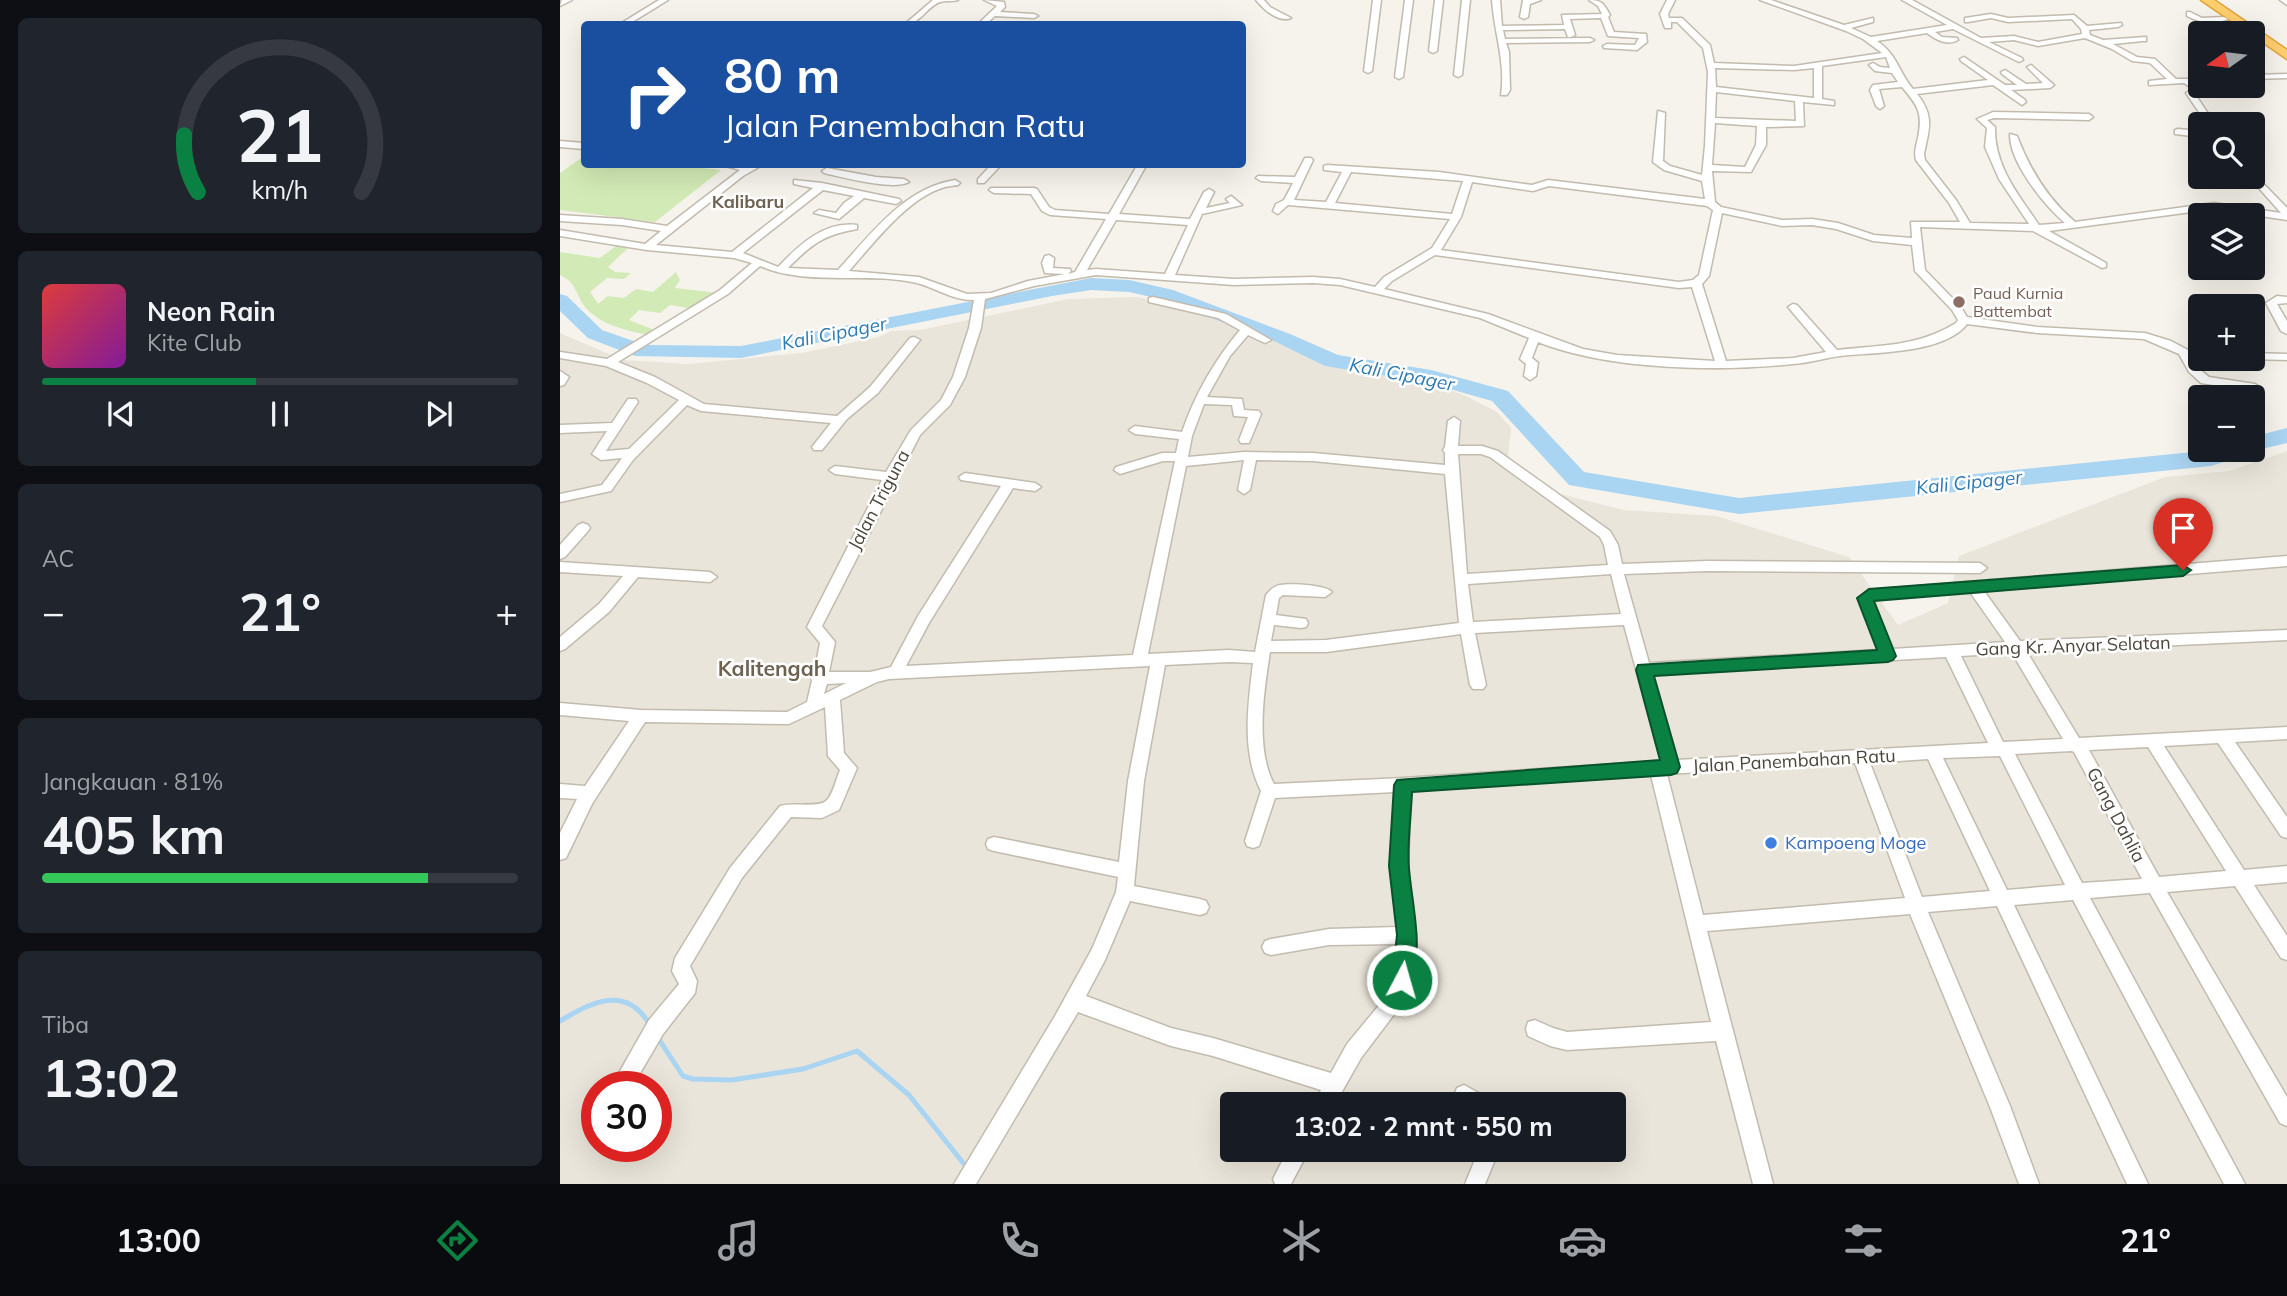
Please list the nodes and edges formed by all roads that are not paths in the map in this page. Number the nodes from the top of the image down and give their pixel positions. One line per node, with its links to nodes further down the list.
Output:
1 (568, 0): 19 (street)
2 (664, 0): 30 (street)
3 (937, 0): 4 (street); 31 (street)
4 (954, 0)
5 (988, 0): 20 (street)
6 (1260, 0): 26 (street)
7 (1377, 0): 64 (street)
8 (1409, 0): 69 (street)
9 (1439, 0): 54 (street)
10 (1466, 0): 67 (street)
11 (1496, 0): 40 (street)
12 (1537, 0): 25 (street)
13 (1593, 0): 24 (street)
14 (1671, 0): 60 (street)
15 (1764, 0): 37 (street)
16 (1906, 0): 38 (street)
17 (2197, 0): 27 (highway)
18 (2207, 0): 35 (highway)
19 (560, 4)
20 (993, 13): 22 (street); 32 (street)
21 (2190, 14): 27 (street)
22 (1023, 16): 23 (street); 33 (street)
23 (1034, 16)
24 (1604, 16): 39 (street); 53 (street)
25 (1524, 17)
26 (1287, 18)
27 (2224, 19): 34 (highway)
28 (1870, 20): 37 (street)
29 (1968, 20): 42 (street)
30 (629, 21)
31 (912, 21)
32 (985, 21)
33 (1017, 21)
34 (2228, 21)
35 (2234, 21)
36 (2118, 25): 42 (street)
37 (1849, 26): 43 (street)
38 (1956, 26): 41 (street); 48 (street)
39 (1569, 27): 40 (street); 45 (street)
40 (1498, 29): 49 (street)
41 (1927, 29): 43 (street); 47 (street)
42 (2086, 32): 48 (street); 50 (street)
43 (1878, 39): 55 (street)
44 (2143, 39): 50 (street)
45 (1574, 40): 46 (street); 49 (street)
46 (1590, 40)
47 (1954, 40)
48 (1980, 40): 58 (street)
49 (1500, 41): 80 (street)
50 (2102, 42): 73 (street)
51 (2265, 42): 56 (highway)
52 (2265, 45): 59 (highway)
53 (1607, 46)
54 (1433, 51)
55 (1889, 54): 61 (street); 65 (street)
56 (2287, 55)
57 (1964, 59): 72 (street)
58 (2019, 60)
59 (2287, 63)
60 (1711, 65): 61 (street); 78 (street)
61 (1818, 65): 82 (street)
62 (1873, 65): 65 (street)
63 (2031, 67): 76 (street)
64 (1368, 71)
65 (1894, 71): 75 (street)
66 (2005, 72): 76 (street)
67 (1458, 75)
68 (2287, 76): 70 (street)
69 (1399, 77)
70 (2265, 77)
71 (2188, 81): 73 (street)
72 (1996, 82): 77 (street); 79 (street)
73 (2175, 82): 74 (street)
74 (2152, 83)
75 (1904, 84): 79 (street); 85 (street)
76 (2025, 87): 77 (street)
77 (2005, 88): 83 (street)
78 (1710, 89): 81 (street); 88 (street)
79 (1922, 91): 132 (street)
80 (1504, 93)
81 (1799, 100): 82 (street); 89 (street)
82 (1818, 101): 84 (street)
83 (2022, 102)
84 (1831, 103)
85 (1880, 106)
86 (1661, 113): 108 (street)
87 (2090, 117): 134 (street)
88 (1710, 120): 89 (street); 101 (street)
89 (1762, 124): 101 (street)
90 (2178, 132): 91 (street)
91 (2188, 133)
92 (2013, 136): 131 (street)
93 (560, 144): 94 (street)
94 (581, 146)
95 (1308, 160): 107 (street)
96 (743, 168): 102 (street)
97 (823, 168): 106 (street); 113 (street)
98 (994, 168): 109 (street)
99 (1141, 168): 130 (street)
100 (1327, 168): 103 (street)
101 (1708, 168): 108 (street)
102 (748, 169): 135 (street)
103 (1348, 169): 105 (street); 122 (street)
104 (1261, 178): 107 (street)
105 (1469, 178): 123 (street); 128 (street)
106 (876, 180): 111 (street); 118 (street)
107 (1298, 180): 121 (street)
108 (1706, 180): 123 (street)
109 (981, 181)
110 (797, 182): 113 (street)
111 (904, 182)
112 (955, 183): 145 (street)
113 (811, 184): 114 (street)
114 (822, 186): 118 (street); 140 (street)
115 (2264, 189): 126 (street)
116 (994, 190): 130 (street)
117 (1209, 192): 127 (street)
118 (861, 194): 120 (street); 125 (street)
119 (1231, 198): 127 (street)
120 (896, 201)
121 (1288, 202): 122 (street); 124 (street)
122 (1329, 205): 128 (street)
123 (1714, 206): 137 (street); 148 (street)
124 (1278, 211)
125 (819, 213)
126 (2287, 216): 131 (street)
127 (1195, 217): 130 (street); 147 (street)
128 (1456, 217): 139 (street)
129 (560, 218): 135 (street)
130 (1112, 218): 146 (street)
131 (2072, 224): 134 (street)
132 (1966, 226): 134 (street); 137 (street)
133 (853, 227): 144 (street)
134 (2036, 228): 143 (street)
135 (666, 229): 138 (street)
136 (560, 233): 138 (street)
137 (1917, 242): 154 (street)
138 (647, 247): 140 (street)
139 (1434, 252): 148 (street); 149 (street)
140 (734, 255): 142 (street)
141 (1049, 258): 146 (street)
142 (758, 263): 144 (street); 166 (street)
143 (2102, 265)
144 (780, 271): 145 (street)
145 (842, 272): 150 (street)
146 (1080, 273): 147 (street); 150 (street)
147 (1169, 276): 149 (street)
148 (1696, 283): 167 (street)
149 (1378, 289): 157 (street)
150 (980, 299): 190 (street, Jalan Triguna)
151 (1153, 300): 155 (street)
152 (2287, 300): 156 (street)
153 (1793, 307): 162 (street)
154 (1963, 320): 160 (street); 162 (street)
155 (1247, 329): 159 (street); 173 (street)
156 (2287, 331)
157 (1535, 336): 167 (street); 169 (street)
158 (915, 340): 175 (street)
159 (1265, 340)
160 (2184, 352): 161 (street); 171 (street)
161 (2188, 352)
162 (1833, 354): 167 (street)
163 (560, 355): 166 (street)
164 (2265, 356): 165 (street)
165 (2287, 357)
166 (609, 363): 172 (street)
167 (1722, 365)
168 (560, 375): 170 (street)
169 (1530, 376)
170 (560, 382)
171 (2236, 385)
172 (685, 400): 175 (street); 184 (street)
173 (1199, 400): 180 (street); 181 (street)
174 (632, 402): 177 (street)
175 (840, 420): 182 (street)
176 (1454, 421): 183 (street)
177 (615, 427): 178 (street); 184 (street)
178 (560, 429)
179 (1135, 430): 180 (street)
180 (1186, 436): 186 (street)
181 (1245, 440)
182 (818, 447)
183 (1449, 450): 189 (street); 201 (street)
184 (633, 453): 195 (street)
185 (1251, 456): 186 (street); 189 (street); 194 (street)
186 (1181, 459): 188 (street); 218 (street)
187 (835, 470): 190 (street)
188 (1120, 470)
189 (1450, 470): 204 (street)
190 (890, 477): 222 (street, Jalan Triguna)
191 (965, 477): 192 (street)
192 (1009, 484): 193 (street); 220 (street)
193 (1035, 487)
194 (1244, 490)
195 (560, 498)
196 (583, 528): 197 (street)
197 (560, 554)
198 (2287, 561): 205 (street)
199 (560, 567): 202 (street)
200 (1980, 568): 201 (street)
201 (1616, 569): 204 (street); 208 (street)
202 (634, 572): 203 (street); 212 (street)
203 (710, 577)
204 (1461, 579): 210 (street)
205 (1975, 588): 213 (street, Gang Dahlia); 216 (street)
206 (1325, 592): 207 (street)
207 (1268, 619): 209 (street); 215 (street)
208 (1629, 619): 210 (street); 219 (street)
209 (1301, 623)
210 (1465, 628): 215 (street); 223 (street)
211 (2287, 635): 213 (street, Gang Kr. Anyar Selatan)
212 (560, 645)
213 (2016, 647): 214 (street, Gang Kr. Anyar Selatan); 231 (street, Gang Dahlia)
214 (1951, 651): 216 (street, Gang Kr. Anyar Selatan); 232 (street)
215 (1262, 653): 217 (street); 238 (street)
216 (1888, 656): 219 (street, Gang Kr. Anyar Selatan)
217 (1157, 660): 218 (street); 244 (street)
218 (1139, 662): 220 (street)
219 (1644, 670): 235 (street)
220 (895, 673): 221 (street)
221 (873, 677): 222 (street); 224 (street)
222 (818, 678): 225 (street, Jalan Triguna)
223 (1478, 685)
224 (832, 698): 225 (street); 260 (street)
225 (814, 707): 227 (street)
226 (560, 709): 227 (street)
227 (641, 716): 239 (street)
228 (2287, 733): 229 (street, Jalan Panembahan Ratu)
229 (2222, 736): 230 (street, Jalan Panembahan Ratu); 240 (street)
230 (2152, 740): 231 (street, Jalan Panembahan Ratu); 246 (street)
231 (2077, 746): 232 (street, Jalan Panembahan Ratu); 247 (street, Gang Dahlia)
232 (2002, 750): 233 (street, Jalan Panembahan Ratu); 248 (street)
233 (1933, 754): 234 (street, Jalan Panembahan Ratu); 250 (street)
234 (1861, 758): 235 (street, Jalan Panembahan Ratu); 251 (street)
235 (1665, 768): 236 (street, Jalan Panembahan Ratu); 253 (street)
236 (1403, 785): 238 (street, Jalan Panembahan Ratu); 254 (street)
237 (560, 791): 239 (street)
238 (1269, 791): 241 (street)
239 (589, 793): 243 (street)
240 (2287, 831)
241 (1253, 841)
242 (994, 844): 244 (street)
243 (560, 853)
244 (1127, 871): 249 (street)
245 (2287, 874): 246 (street)
246 (2238, 878): 247 (street); 256 (street)
247 (2154, 885): 248 (street); 263 (street, Gang Dahlia)
248 (2077, 891): 250 (street); 272 (street)
249 (1125, 892): 252 (street); 257 (street)
250 (2002, 896): 251 (street); 271 (street)
251 (1915, 904): 253 (street); 270 (street)
252 (1200, 907)
253 (1696, 924): 259 (street)
254 (1407, 935): 255 (street); 261 (street)
255 (1271, 947)
256 (2287, 952)
257 (1074, 1001): 261 (street); 267 (street)
258 (1535, 1029): 259 (street)
259 (1723, 1031): 269 (street)
260 (630, 1071)
261 (1335, 1084): 262 (street)
262 (1331, 1092)
263 (2287, 1116)
264 (1292, 1162): 266 (street)
265 (1484, 1162): 268 (street)
266 (1283, 1179)
267 (964, 1184)
268 (1475, 1184)
269 (1763, 1184)
270 (2029, 1184)
271 (2138, 1184)
272 (2235, 1184)

